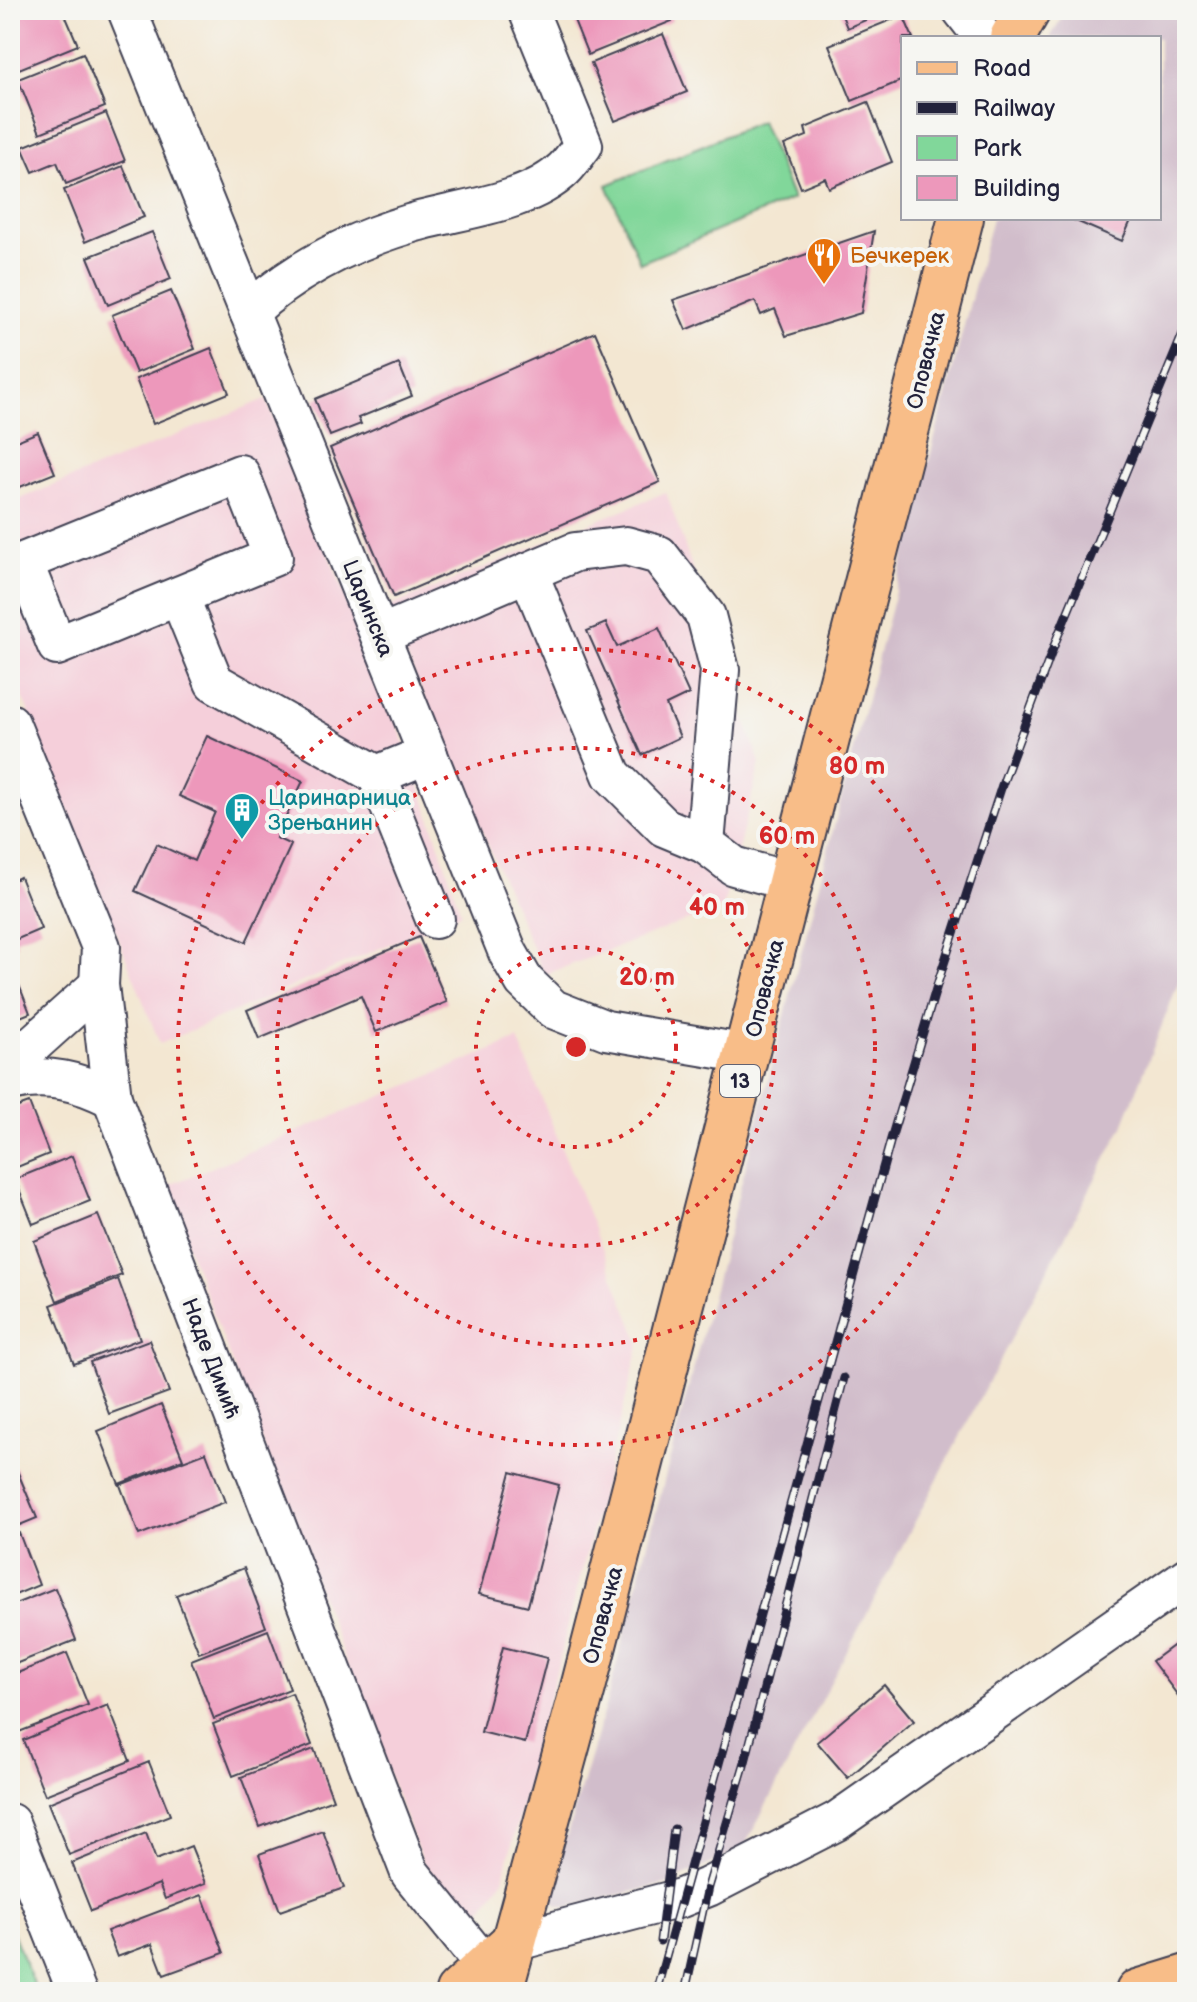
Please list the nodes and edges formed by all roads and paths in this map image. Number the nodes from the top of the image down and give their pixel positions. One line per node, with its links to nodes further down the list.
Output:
1 (127, 10): 8 (street, Царинска)
2 (528, 10): 8 (street)
3 (962, 10): 5 (street)
4 (1028, 10): 6 (main road)
5 (982, 36)
6 (1013, 36)
7 (960, 220): 16 (main road, Оповачка / 13)
8 (249, 312): 11 (street, Царинска)
9 (528, 572): 11 (street); 15 (street); 15 (street)
10 (179, 596): 10 (street); 14 (street)
11 (380, 635): 13 (street, Царинска)
12 (10, 723): 18 (street, Наде Димић)
13 (428, 754): 14 (street); 19 (street, Царинска)
14 (377, 775): 17 (street)
15 (705, 844): 16 (street)
16 (791, 882): 19 (main road, Оповачка / 13)
17 (435, 919)
18 (99, 985): 20 (street); 22 (street, Наде Димић)
19 (748, 1054): 25 (main road, Оповачка / 13)
20 (10, 1069)
21 (10, 1082): 22 (street)
22 (112, 1098): 25 (street, Наде Димић)
23 (1187, 1577): 25 (street)
24 (10, 1823): 27 (street)
25 (489, 1973)
26 (1187, 1977): 28 (main road)
27 (77, 1992)
28 (1138, 1992)

